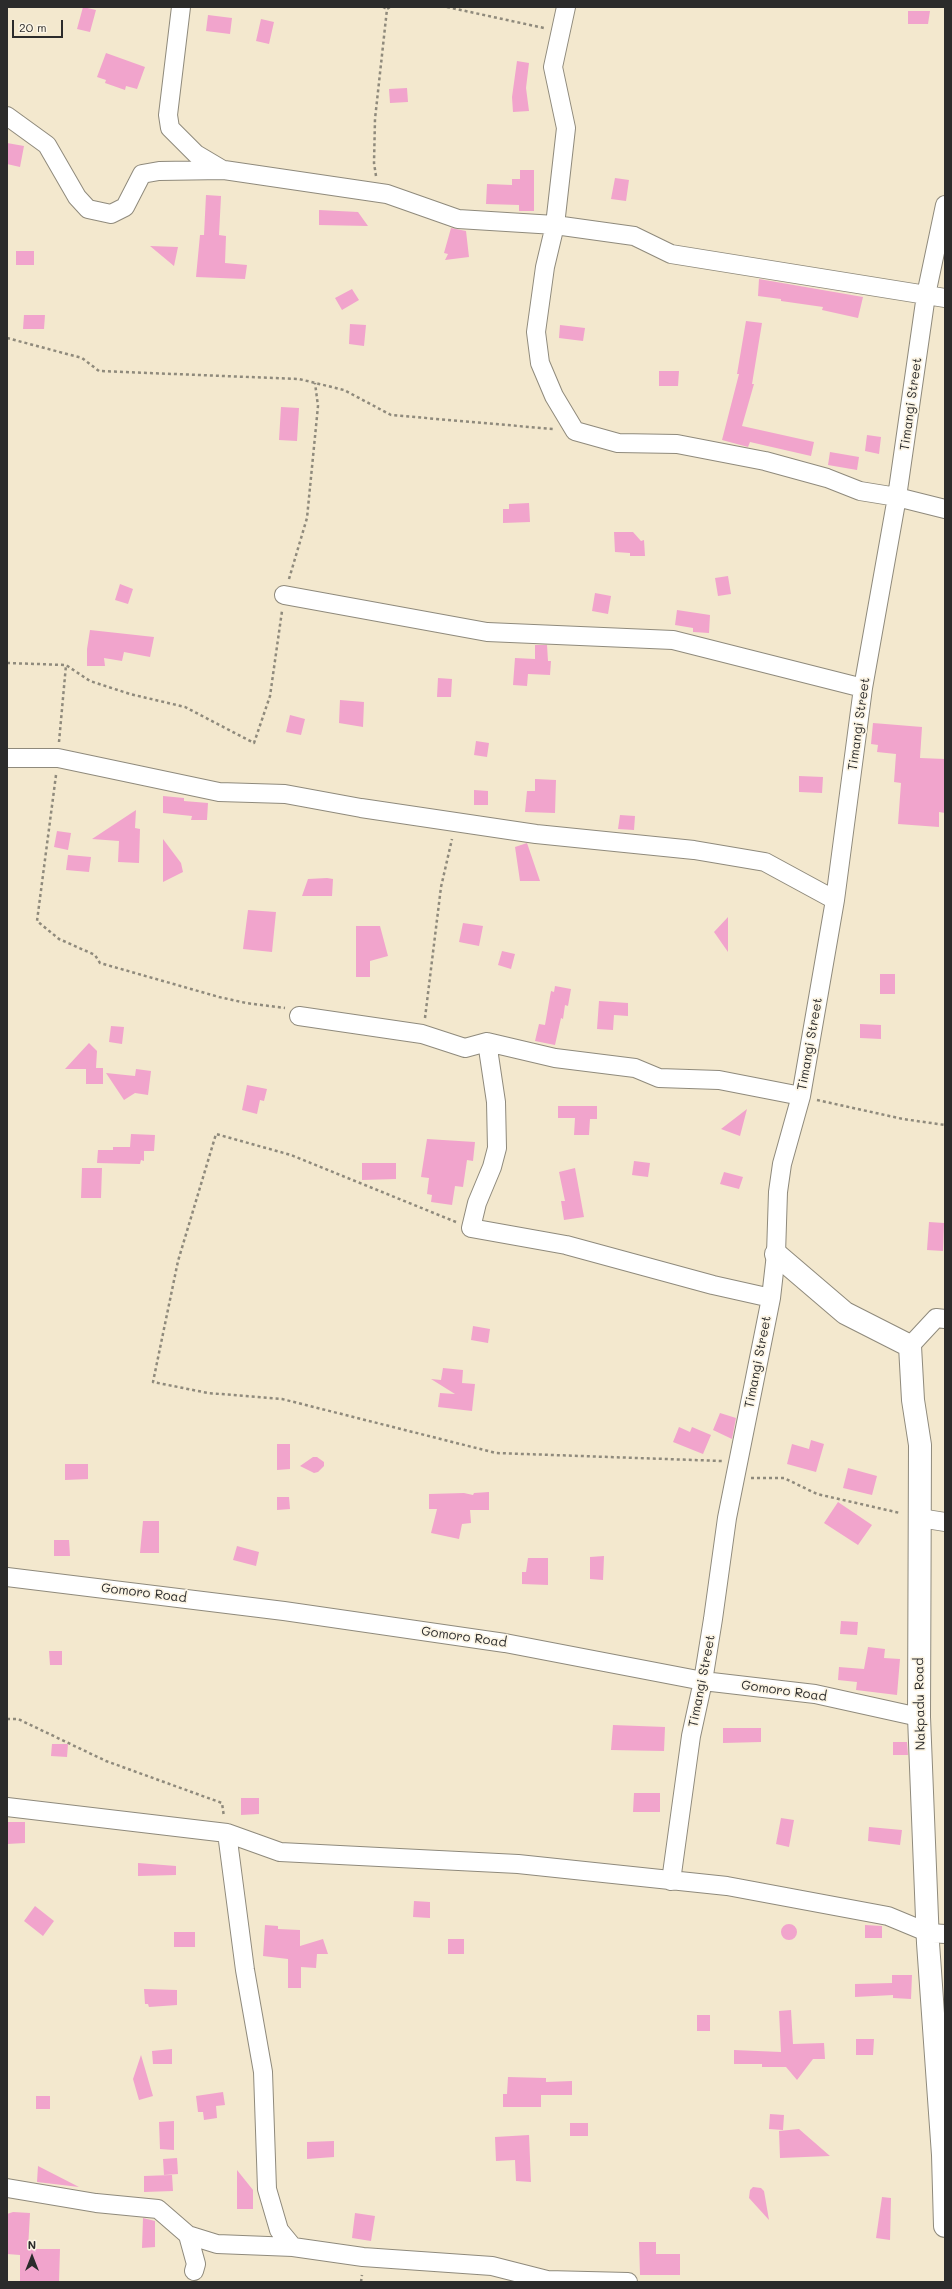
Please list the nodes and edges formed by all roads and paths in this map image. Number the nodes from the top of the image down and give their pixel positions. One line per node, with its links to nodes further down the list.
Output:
1 (181, 7): 8 (street)
2 (383, 7): 5 (path)
3 (447, 7): 6 (path)
4 (566, 7): 6 (street)
5 (388, 8): 9 (path)
6 (560, 32): 11 (street)
7 (7, 116): 8 (street)
8 (224, 170): 9 (street)
9 (387, 194): 11 (street)
10 (945, 205): 12 (street, Timangi Street)
11 (555, 225): 12 (street); 16 (street)
12 (926, 295): 13 (street); 17 (street, Timangi Street)
13 (945, 298)
14 (7, 338): 15 (path)
15 (316, 383): 16 (path); 19 (path)
16 (575, 431): 17 (street)
17 (897, 496): 18 (street); 22 (street, Timangi Street)
18 (945, 509)
19 (284, 595): 21 (path); 22 (street)
20 (7, 663): 21 (path)
21 (66, 665): 24 (path)
22 (863, 688): 26 (street, Timangi Street)
23 (7, 758): 24 (street)
24 (58, 758): 25 (street); 27 (path)
25 (456, 822): 26 (street); 28 (path)
26 (835, 900): 30 (street, Timangi Street)
27 (299, 1016): 28 (street)
28 (422, 1034): 29 (street)
29 (487, 1042): 30 (street); 32 (street)
30 (801, 1096): 31 (path); 33 (street, Timangi Street)
31 (945, 1125)
32 (471, 1228): 34 (street); 37 (path)
33 (776, 1254): 34 (street, Timangi Street); 36 (street)
34 (771, 1298): 37 (street, Timangi Street)
35 (945, 1319): 36 (street)
36 (910, 1346): 38 (street, Nakpadu Road)
37 (736, 1470): 38 (path); 41 (street, Timangi Street)
38 (920, 1518): 39 (street); 42 (street, Nakpadu Road)
39 (945, 1522)
40 (7, 1577): 41 (street, Gomoro Road)
41 (703, 1681): 42 (street, Gomoro Road); 46 (street, Timangi Street)
42 (919, 1717): 47 (street, Nakpadu Road)
43 (7, 1719): 45 (path)
44 (7, 1807): 45 (street)
45 (227, 1833): 46 (street); 52 (street)
46 (671, 1881): 47 (street)
47 (937, 1933): 49 (street, Nakpadu Road)
48 (7, 2188): 50 (street)
49 (945, 2226)
50 (188, 2235): 51 (street); 51 (street)
51 (217, 2244): 52 (street)
52 (293, 2247): 53 (street)
53 (628, 2282)

